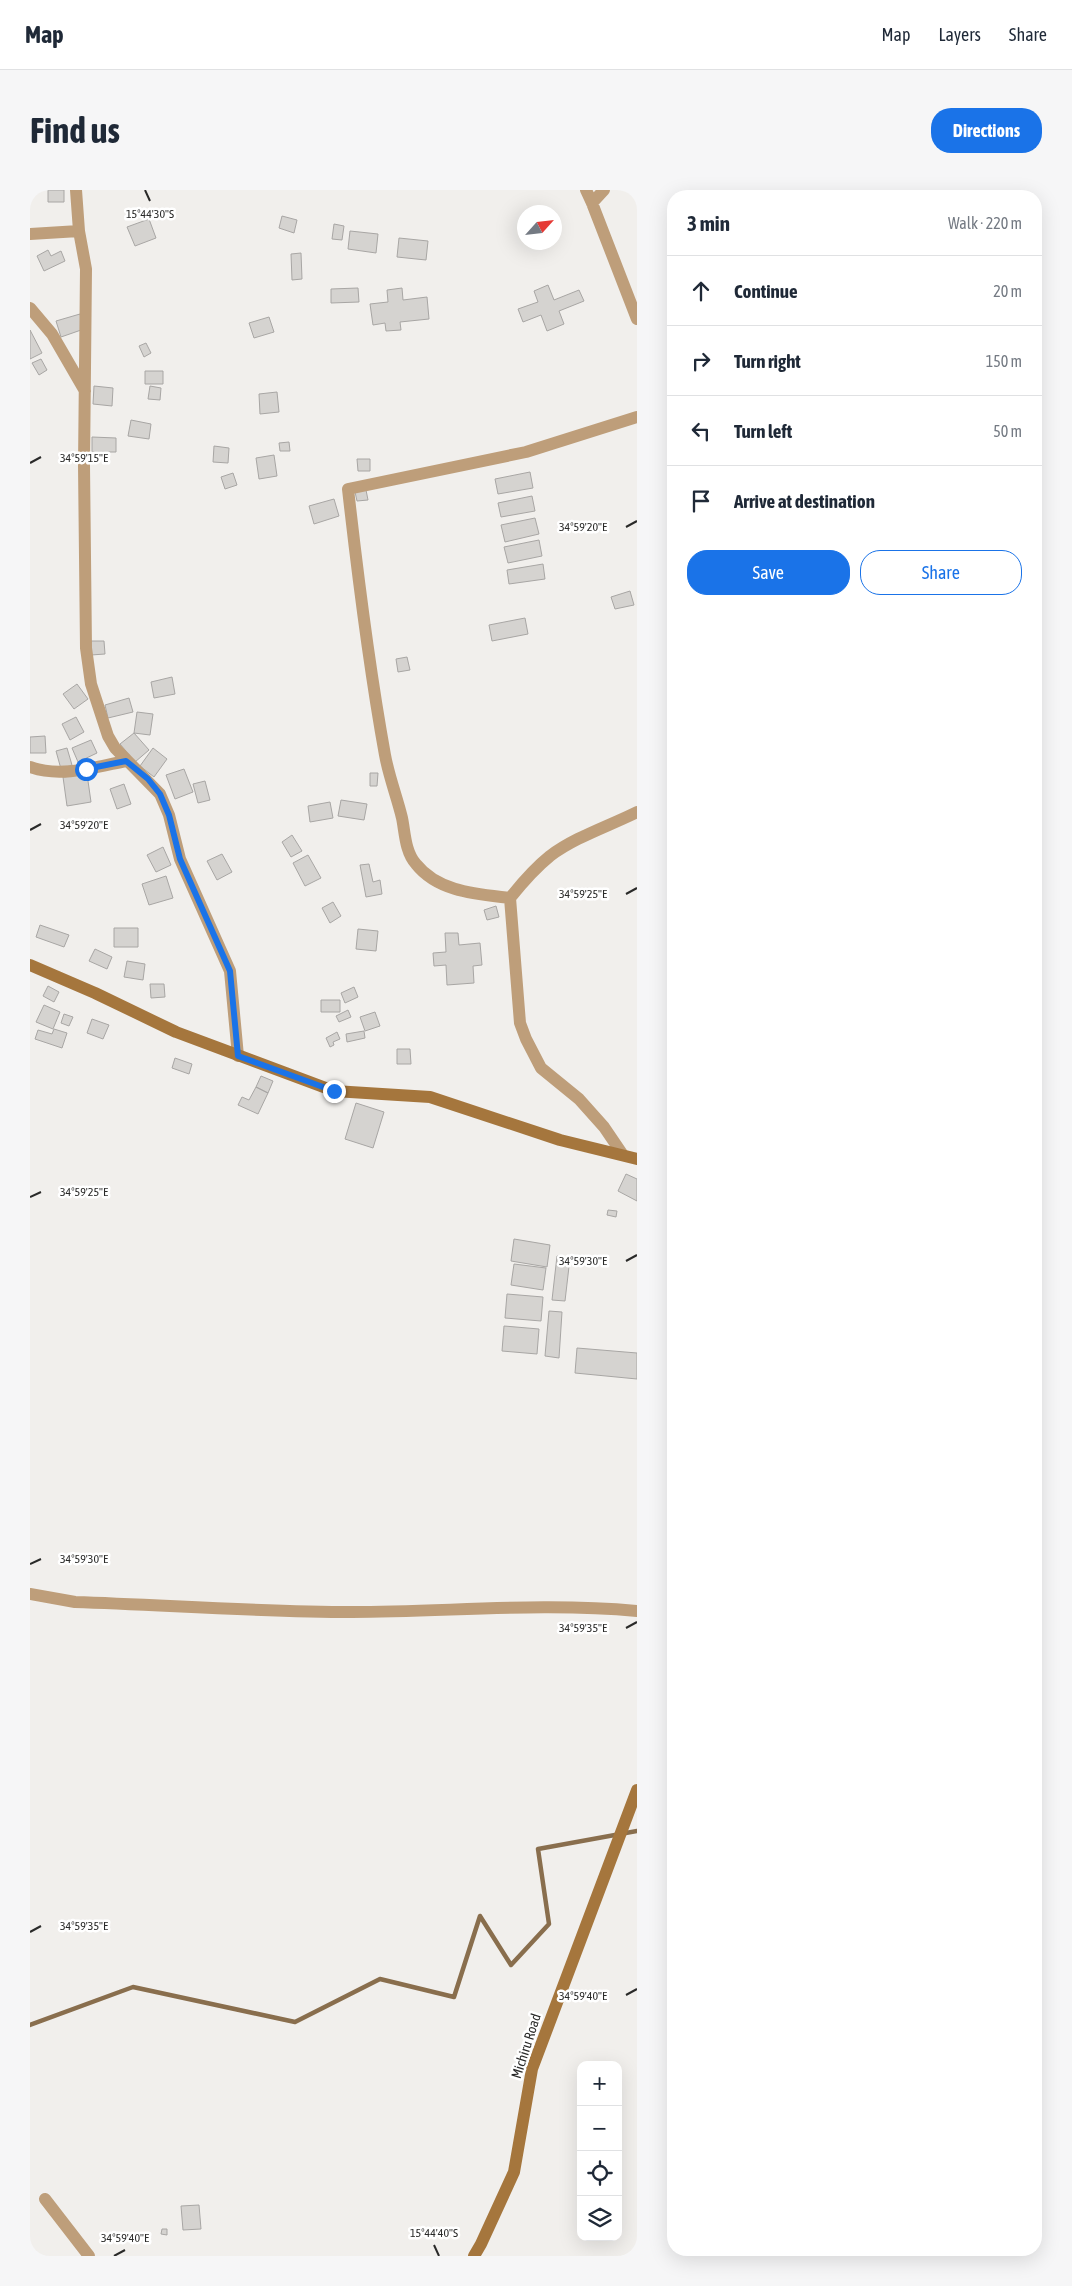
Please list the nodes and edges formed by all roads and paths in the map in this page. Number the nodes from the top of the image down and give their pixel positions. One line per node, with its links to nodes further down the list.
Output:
1 (76, 190): 5 (street)
2 (586, 190): 4 (street)
3 (604, 190): 4 (street)
4 (592, 203): 8 (street)
5 (79, 230): 6 (street); 9 (street)
6 (30, 234)
7 (30, 308): 9 (street)
8 (637, 319)
9 (85, 391): 11 (street)
10 (637, 417): 14 (street)
11 (126, 761): 12 (street); 16 (street)
12 (30, 767)
13 (637, 812): 14 (street)
14 (510, 898): 17 (street)
15 (30, 965): 16 (street)
16 (238, 1056): 17 (street)
17 (623, 1155): 18 (street)
18 (637, 1159)
19 (30, 1594): 20 (street)
20 (637, 1611)
21 (637, 1790): 24 (street, Michiru Road)
22 (45, 2199): 23 (street)
23 (89, 2256)
24 (474, 2256)

